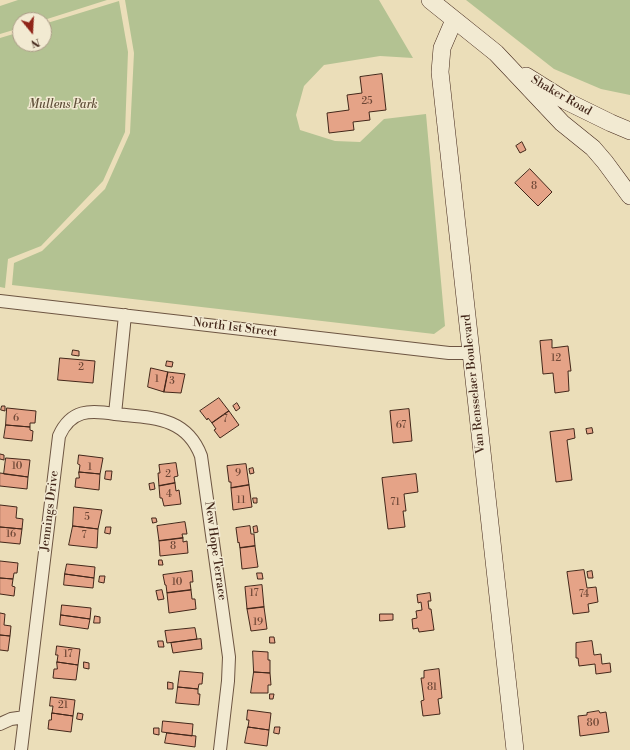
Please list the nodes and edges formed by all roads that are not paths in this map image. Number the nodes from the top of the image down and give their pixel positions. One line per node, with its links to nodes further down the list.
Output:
1 (430, 0): 2 (street)
2 (454, 20): 3 (street); 8 (street, Van Rensselaer Boulevard)
3 (496, 53): 4 (street, Shaker Road); 5 (street)
4 (630, 131)
5 (630, 196)
6 (0, 301): 7 (street, North 1st Street)
7 (125, 315): 8 (street, North 1st Street); 9 (street)
8 (471, 353): 14 (street, Van Rensselaer Boulevard)
9 (115, 414): 10 (street, Jennings Drive); 13 (street, New Hope Terrace)
10 (25, 717): 11 (street); 12 (street, Jennings Drive)
11 (0, 724)
12 (21, 750)
13 (220, 750)
14 (516, 750)

